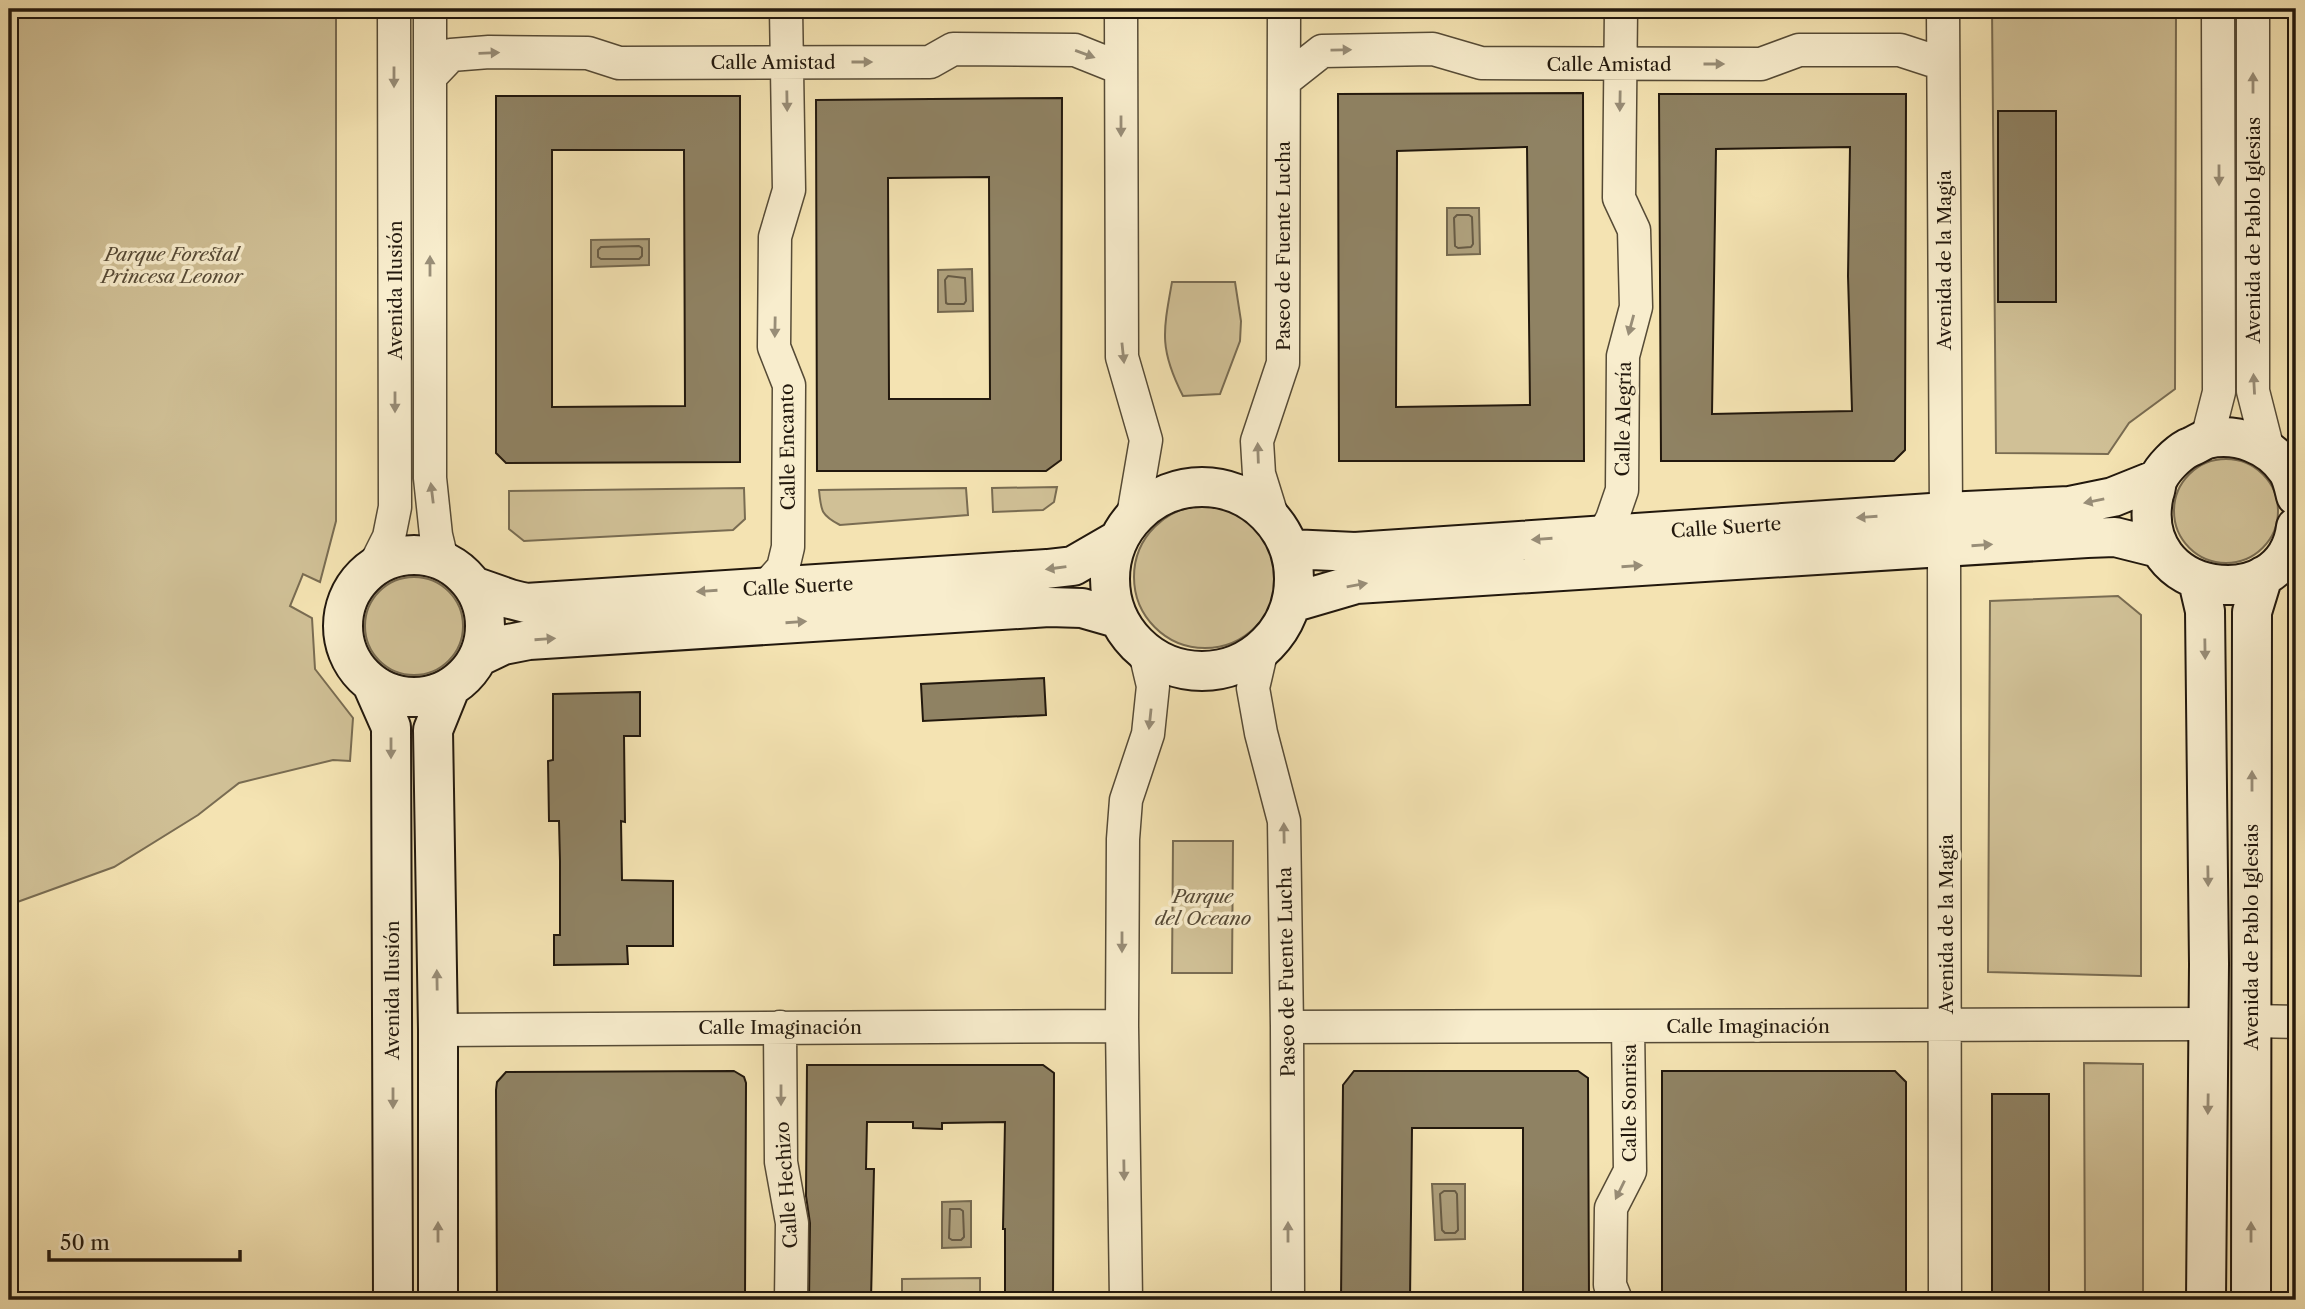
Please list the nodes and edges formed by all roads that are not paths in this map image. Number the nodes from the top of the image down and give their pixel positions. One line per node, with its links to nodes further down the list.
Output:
1 (394, 9): 26 (street, Avenida Ilusión, one-way to 26)
2 (430, 9): 14 (street, Avenida Ilusión)
3 (786, 9): 10 (street, Calle Encanto)
4 (1121, 9): 13 (street)
5 (1283, 9): 15 (street, Paseo de Fuente Lucha)
6 (1621, 9): 11 (street, Calle Alegría)
7 (1943, 9): 12 (street, Avenida de la Magia)
8 (2218, 9): 16 (street, Avenida de Pablo Iglesias, one-way to 16)
9 (2253, 9): 17 (street, Avenida de Pablo Iglesias, one-way to 9)
10 (786, 62): 13 (street, Calle Amistad, one-way to 13); 14 (street, Calle Amistad, one-way to 10); 30 (street, Calle Encanto, one-way to 30)
11 (1621, 64): 12 (street, Calle Amistad, one-way to 12); 15 (street, Calle Amistad, one-way to 11); 22 (street, Calle Alegría, one-way to 22)
12 (1943, 64): 20 (street, Avenida de la Magia)
13 (1120, 68): 19 (street, one-way to 19)
14 (430, 77): 25 (street, Avenida Ilusión, one-way to 14)
15 (1284, 81): 21 (street, Paseo de Fuente Lucha, one-way to 15)
16 (2207, 439): 17 (main road); 18 (main road)
17 (2287, 472)
18 (2158, 478): 20 (main road, Calle Suerte, one-way to 20); 24 (main road)
19 (1126, 528): 21 (main road); 30 (main road, Calle Suerte, one-way to 30); 32 (main road)
20 (1945, 530): 22 (main road, Calle Suerte, one-way to 22); 24 (main road, Calle Suerte, one-way to 24); 31 (main road, Calle Suerte, one-way to 20); 41 (street, Avenida de la Magia)
21 (1281, 534): 22 (main road, Calle Suerte, one-way to 21); 31 (main road)
22 (1603, 535)
23 (2296, 536): 27 (main road)
24 (2159, 548): 28 (main road)
25 (442, 560): 26 (main road); 29 (main road)
26 (374, 567): 36 (main road)
27 (2263, 576): 28 (main road); 38 (main road, Avenida de Pablo Iglesias, one-way to 27)
28 (2198, 582): 40 (main road, one-way to 40)
29 (473, 586): 30 (main road, Calle Suerte, one-way to 29); 35 (main road)
30 (765, 588)
31 (1291, 603): 33 (main road)
32 (1117, 618): 34 (main road); 35 (main road, Calle Suerte, one-way to 32)
33 (1262, 649): 34 (main road); 45 (street, Paseo de Fuente Lucha, one-way to 33)
34 (1145, 652): 42 (street, one-way to 42)
35 (480, 656): 37 (main road)
36 (372, 684): 37 (main road); 47 (main road, Avenida Ilusión, one-way to 47)
37 (450, 688): 46 (main road, one-way to 37)
38 (2251, 1021): 39 (street); 55 (main road, Avenida de Pablo Iglesias, one-way to 38)
39 (2296, 1023)
40 (2209, 1024): 41 (street, Calle Imaginación); 54 (main road, one-way to 54)
41 (1946, 1025): 43 (street, Calle Imaginación); 53 (street, Avenida de la Magia)
42 (1122, 1026): 44 (street, Calle Imaginación); 50 (street, one-way to 50)
43 (1628, 1026): 45 (street, Calle Imaginación); 52 (street, Calle Sonrisa, one-way to 52)
44 (780, 1027): 46 (street, Calle Imaginación); 49 (street, Calle Hechizo, one-way to 49)
45 (1287, 1027): 51 (street, Paseo de Fuente Lucha, one-way to 45)
46 (438, 1030): 48 (main road, one-way to 46)
47 (393, 1300)
48 (438, 1300)
49 (791, 1300)
50 (1126, 1300)
51 (1288, 1300)
52 (1616, 1300)
53 (1945, 1300)
54 (2206, 1300)
55 (2250, 1300)

